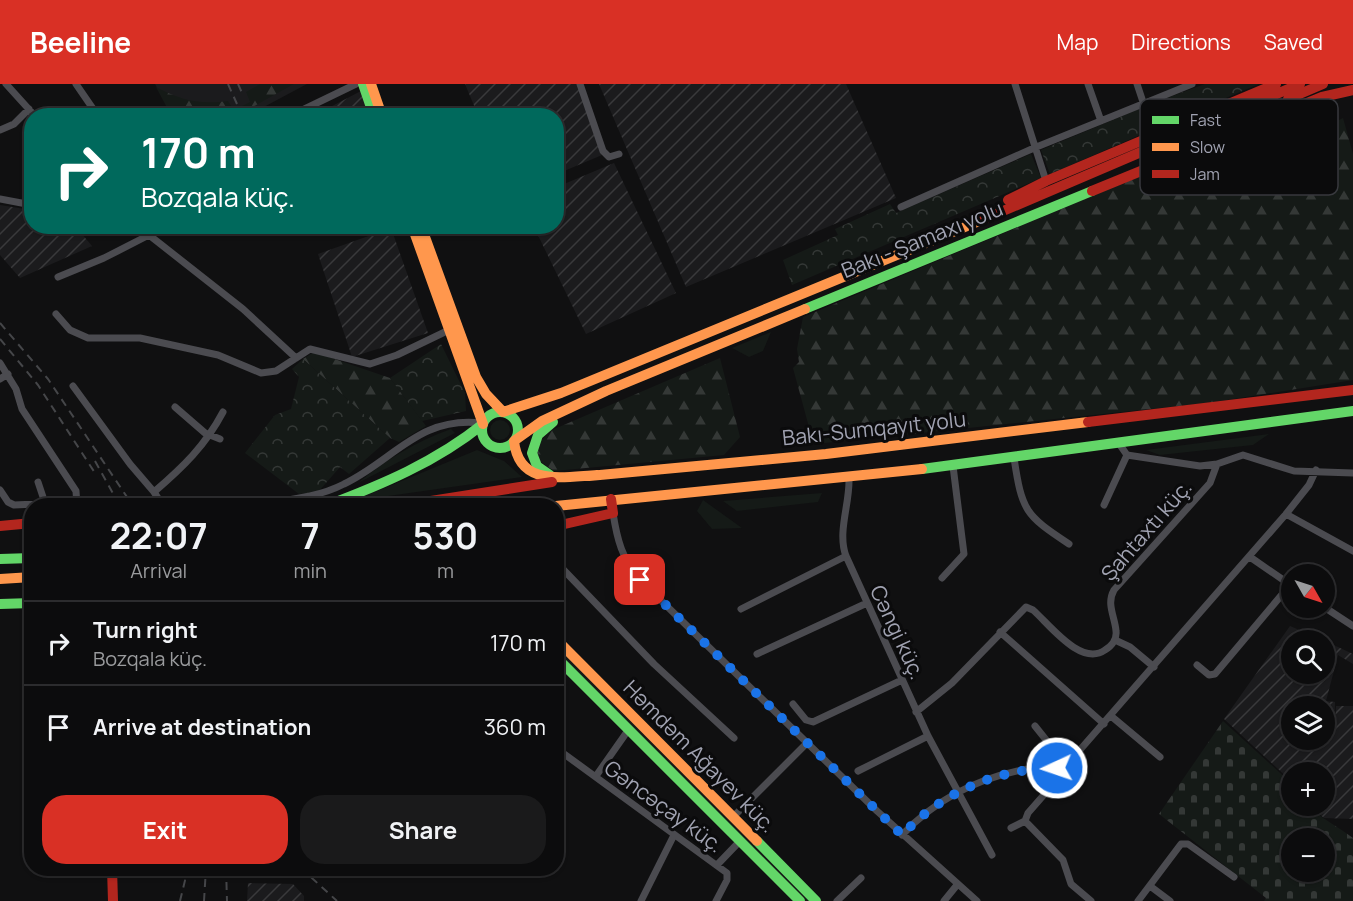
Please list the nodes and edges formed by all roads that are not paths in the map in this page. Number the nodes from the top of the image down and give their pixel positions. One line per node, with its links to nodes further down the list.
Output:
1 (6, 84): 22 (street)
2 (76, 84): 23 (street)
3 (356, 84): 24 (street)
4 (363, 84): 25 (main road)
5 (371, 84): 26 (main road)
6 (580, 84): 33 (street)
7 (1015, 84): 31 (street)
8 (1088, 84): 28 (street)
9 (1137, 84): 15 (street)
10 (1192, 84): 16 (street)
11 (1276, 84): 17 (main road, Bakı - Şamaxı yolu)
12 (1300, 84): 18 (main road, Bakı - Şamaxı yolu)
13 (1323, 84): 19 (main road)
14 (1353, 90): 20 (main road, Bakı - Şamaxı yolu)
15 (1142, 99)
16 (1153, 99)
17 (1240, 99)
18 (1263, 99)
19 (1287, 99)
20 (1317, 99)
21 (1140, 104): 28 (street)
22 (27, 108)
23 (92, 108)
24 (306, 108)
25 (371, 108)
26 (379, 108)
27 (24, 115): 29 (street)
28 (1101, 121): 31 (street)
29 (0, 130)
30 (1140, 142): 36 (main road, Bakı - Şamaxı yolu)
31 (1034, 148): 36 (street); 39 (street)
32 (1140, 149): 36 (main road, Bakı - Şamaxı yolu)
33 (619, 154)
34 (1140, 160): 36 (main road)
35 (1140, 171): 51 (main road, Bakı - Şamaxı yolu)
36 (1049, 186): 55 (main road, Bakı - Şamaxı yolu)
37 (0, 199): 38 (street)
38 (24, 204)
39 (901, 207)
40 (415, 234): 44 (main road)
41 (424, 234): 55 (main road)
42 (58, 277): 45 (street)
43 (56, 314): 45 (street)
44 (449, 330): 45 (street); 56 (main road)
45 (296, 358)
46 (0, 363): 47 (street)
47 (8, 374): 48 (street); 74 (street)
48 (0, 378)
49 (73, 387): 72 (street)
50 (1353, 390): 67 (main road, Bakı-Sumqayıt yolu)
51 (606, 391): 59 (main road, Bakı - Şamaxı yolu); 68 (main road)
52 (175, 407): 57 (street)
53 (1353, 411): 60 (main road)
54 (223, 412): 57 (street)
55 (503, 412): 56 (main road); 59 (main road)
56 (483, 424): 59 (main road); 76 (street); 77 (main road)
57 (210, 436): 58 (street); 72 (street)
58 (220, 439)
59 (514, 441): 68 (main road)
60 (1120, 445): 61 (street); 62 (main road)
61 (1127, 455): 63 (street); 82 (street)
62 (1014, 458): 64 (main road); 88 (street)
63 (1217, 464): 65 (street); 107 (street, Şahtaxtı küç.)
64 (953, 466): 69 (main road); 96 (street)
65 (1316, 470): 66 (street); 84 (street)
66 (1353, 472)
67 (597, 475): 68 (main road); 78 (main road, Bakı-Sumqayıt yolu)
68 (555, 476)
69 (849, 478): 79 (main road); 90 (street, Cəngi küç.)
70 (38, 482): 73 (street)
71 (0, 490): 80 (street)
72 (154, 492): 75 (street)
73 (43, 498)
74 (76, 498)
75 (158, 498)
76 (299, 498)
77 (342, 498)
78 (450, 498)
79 (611, 499): 81 (main road); 83 (main road)
80 (24, 504)
81 (564, 505)
82 (1104, 505)
83 (612, 513): 86 (main road); 122 (street)
84 (1286, 514): 89 (street); 91 (street)
85 (24, 524): 87 (main road)
86 (564, 524)
87 (0, 526)
88 (1069, 544)
89 (1353, 551)
90 (846, 556): 101 (street, Cəngi küç.); 103 (street)
91 (1250, 557): 97 (street); 112 (street)
92 (24, 558): 93 (main road)
93 (0, 559)
94 (564, 570): 121 (street)
95 (24, 578): 98 (main road)
96 (942, 578)
97 (1281, 578)
98 (0, 579)
99 (1281, 597): 111 (street)
100 (24, 603): 102 (main road)
101 (867, 603): 109 (street); 113 (street, Cəngi küç.)
102 (0, 604)
103 (741, 609)
104 (1335, 615): 105 (street)
105 (1353, 626)
106 (1000, 632): 107 (street); 115 (street); 117 (street)
107 (1115, 639): 112 (street)
108 (564, 647): 129 (main road, Həmdəm Ağayev küç.)
109 (758, 654)
110 (564, 665): 119 (main road)
111 (1197, 665)
112 (1154, 667): 116 (street)
113 (902, 680): 114 (street); 115 (street, Cəngi küç.)
114 (793, 704)
115 (916, 712): 120 (street, Cəngi küç.)
116 (1111, 716): 117 (street); 124 (street)
117 (1104, 724): 125 (street)
118 (1035, 726): 125 (street)
119 (629, 729): 127 (street); 134 (main road)
120 (928, 736): 126 (street); 128 (street, Cəngi küç.)
121 (734, 738)
122 (808, 741): 129 (street); 133 (street)
123 (564, 754): 127 (street, Gəncəçay küç.)
124 (1160, 757)
125 (1057, 768): 128 (street); 130 (street)
126 (858, 771)
127 (596, 776): 132 (street, Gəncəçay küç.)
128 (958, 791): 133 (street); 135 (street, Cəngi küç.)
129 (733, 817): 146 (main road, Həmdəm Ağayev küç.)
130 (1025, 821): 131 (street); 150 (street)
131 (1011, 828)
132 (674, 835): 136 (street, Gəncəçay küç.); 143 (street)
133 (902, 835): 140 (street)
134 (740, 841): 136 (street); 145 (main road)
135 (992, 855)
136 (717, 865): 144 (street, Gəncəçay küç.)
137 (112, 876): 142 (main road)
138 (1234, 877): 141 (street)
139 (861, 878): 147 (street)
140 (957, 885): 148 (street); 149 (street)
141 (1150, 886): 151 (street); 152 (street)
142 (113, 901)
143 (641, 901)
144 (716, 901)
145 (800, 901)
146 (816, 901)
147 (837, 901)
148 (944, 901)
149 (977, 901)
150 (1091, 901)
151 (1138, 901)
152 (1170, 901)

